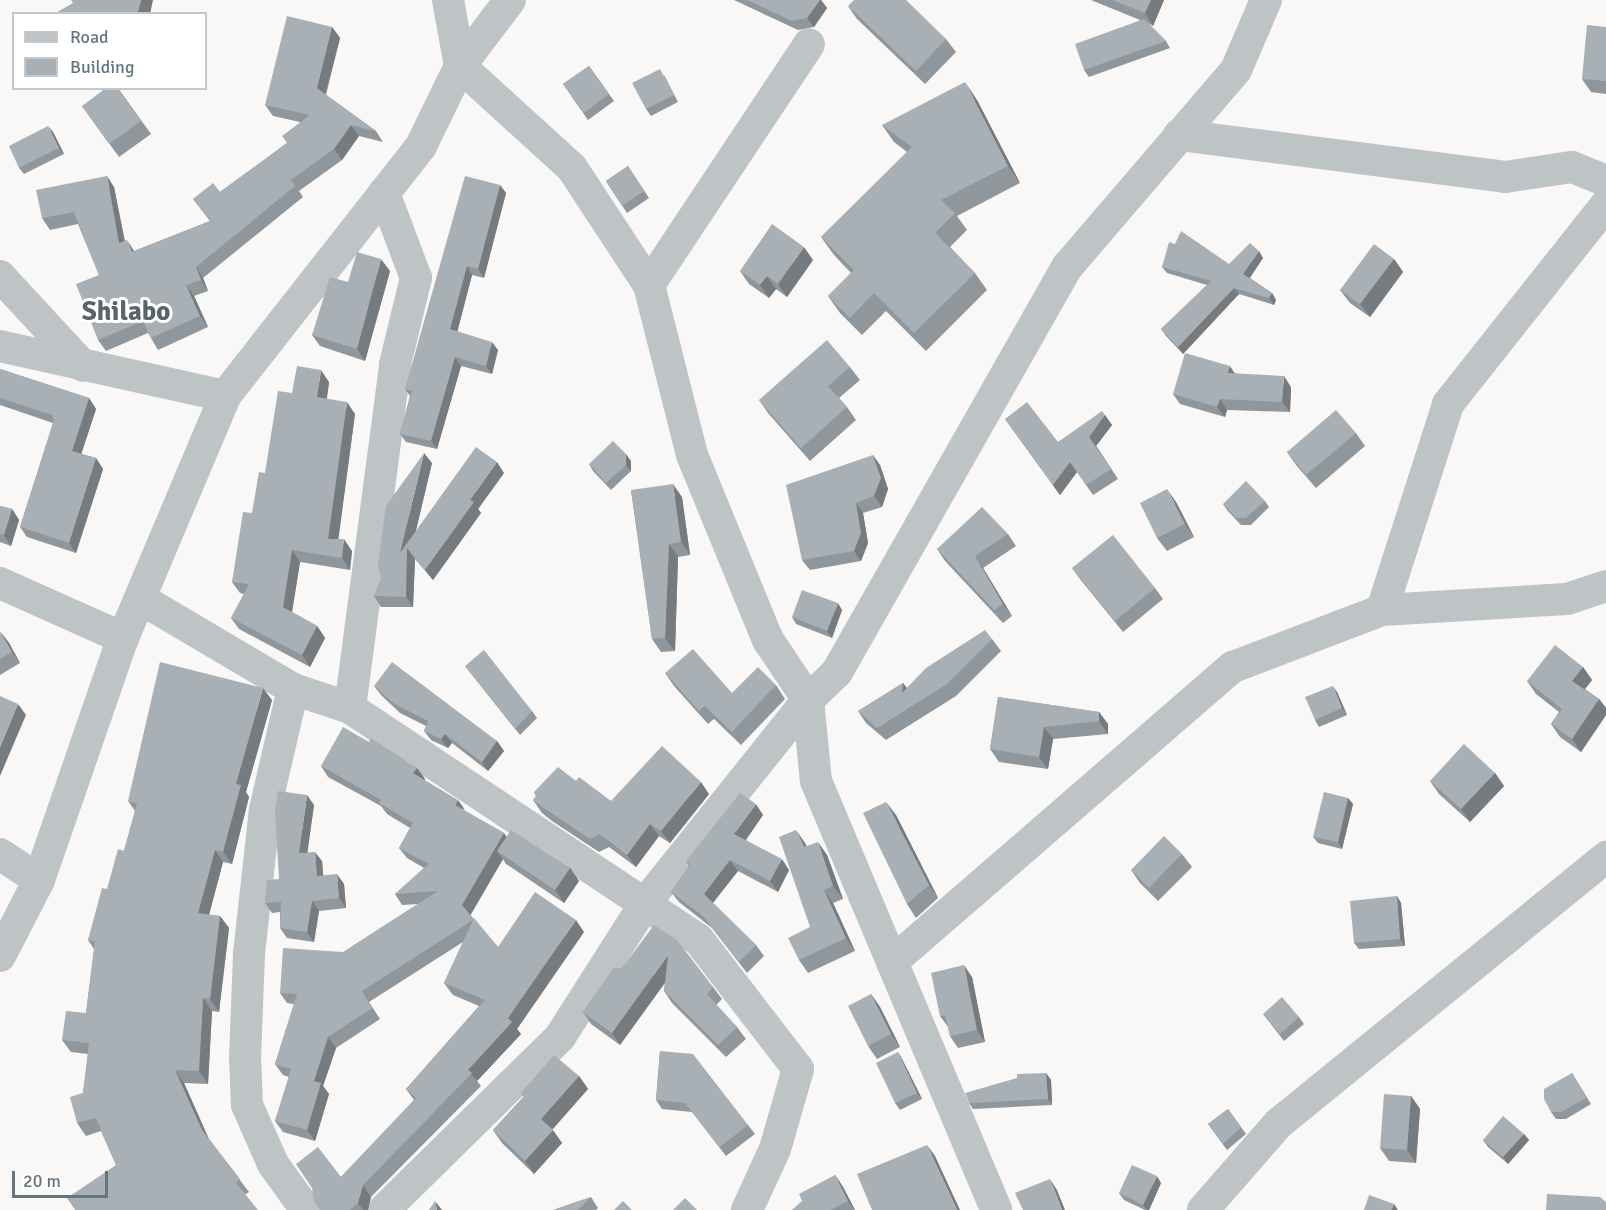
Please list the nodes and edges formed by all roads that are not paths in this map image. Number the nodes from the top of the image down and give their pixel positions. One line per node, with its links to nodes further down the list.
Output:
1 (448, 0): 5 (street)
2 (510, 0): 5 (street)
3 (1266, 0): 6 (street)
4 (809, 44): 11 (street)
5 (460, 66): 8 (street); 11 (street)
6 (1179, 135): 7 (street); 21 (street)
7 (1606, 181)
8 (384, 193): 14 (street); 22 (street)
9 (1606, 205): 18 (street)
10 (0, 276): 13 (street)
11 (649, 285): 21 (street)
12 (0, 346): 13 (street)
13 (82, 366): 14 (street)
14 (225, 396): 17 (street)
15 (0, 583): 19 (street)
16 (1606, 586): 18 (street)
17 (141, 599): 19 (street); 20 (street)
18 (1382, 609): 28 (street)
19 (123, 638): 25 (street)
20 (293, 689): 22 (street); 29 (street)
21 (808, 700): 26 (street); 28 (street)
22 (350, 708): 26 (street)
23 (0, 854): 25 (street)
24 (1606, 857): 33 (street)
25 (39, 880): 27 (street)
26 (646, 902): 30 (street); 31 (street)
27 (0, 956)
28 (892, 962): 32 (street)
29 (306, 1210)
30 (384, 1210)
31 (747, 1210)
32 (996, 1210)
33 (1203, 1210)

